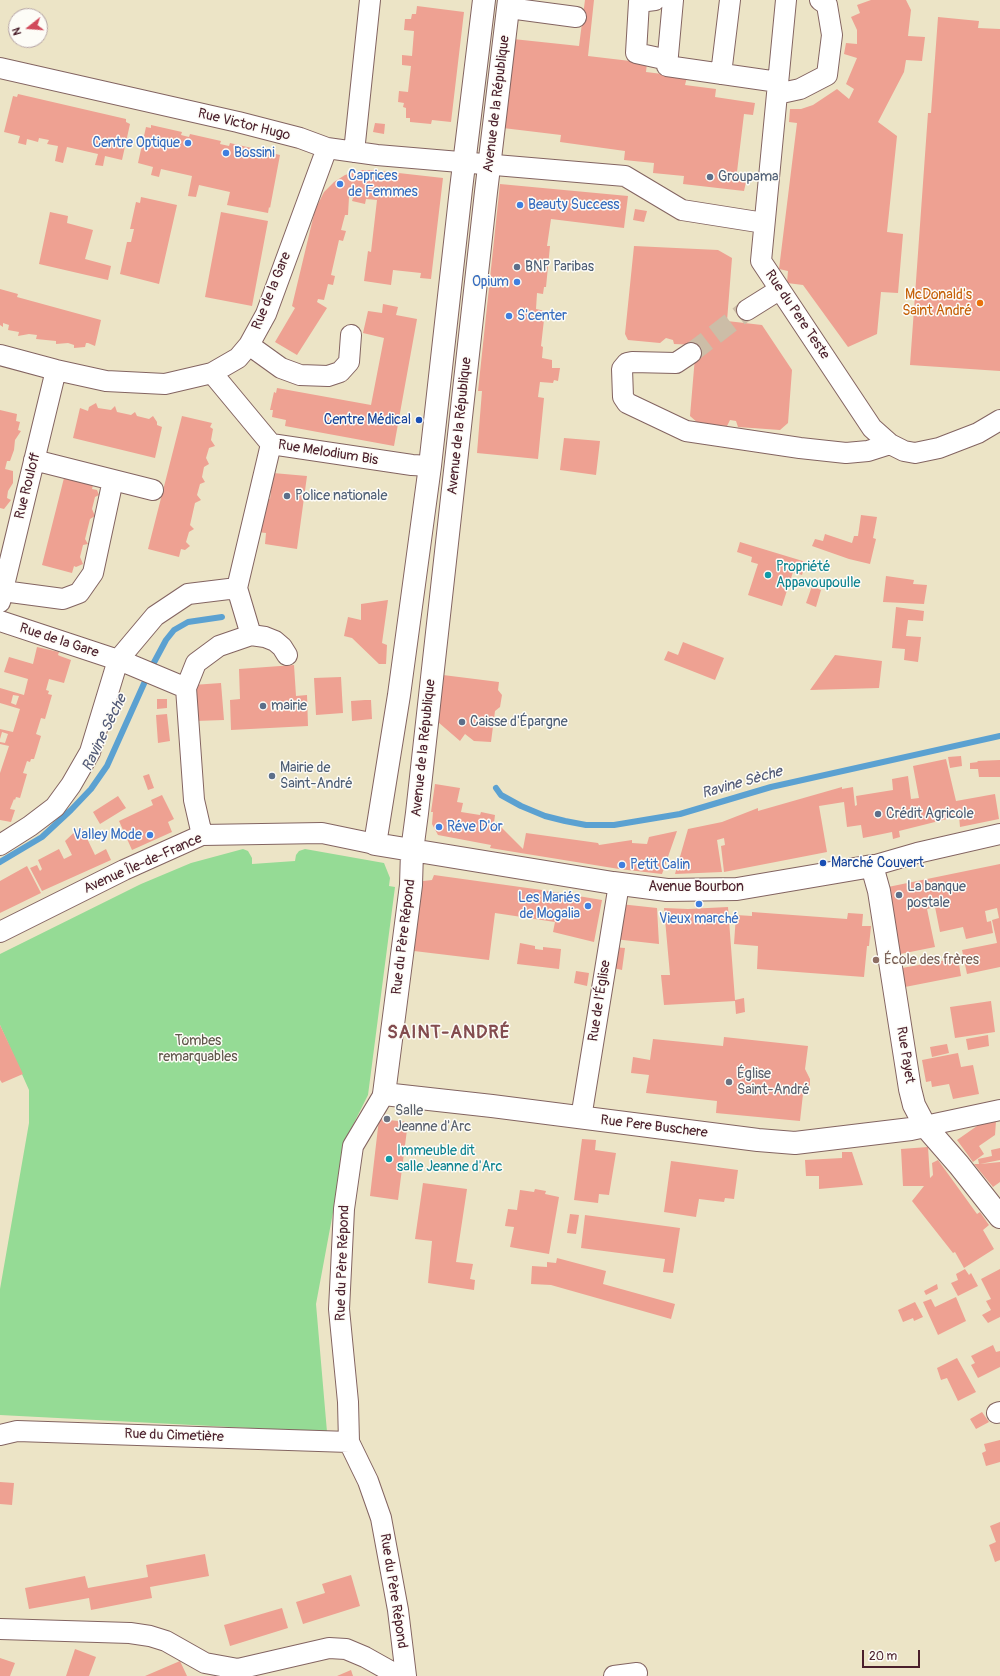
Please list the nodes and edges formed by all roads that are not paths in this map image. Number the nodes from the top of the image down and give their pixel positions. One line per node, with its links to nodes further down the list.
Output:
1 (370, 0): 16 (street)
2 (484, 0): 17 (main road, Avenue de la République)
3 (654, 0): 10 (street)
4 (673, 0): 10 (street)
5 (730, 0): 12 (street)
6 (786, 0): 13 (street, Rue du Pere Teste)
7 (820, 0): 13 (street)
8 (509, 4): 9 (street); 18 (main road, Avenue de la République)
9 (576, 17)
10 (668, 60): 12 (street)
11 (0, 68): 14 (street, Rue Victor Hugo)
12 (721, 74): 13 (street)
13 (777, 88): 20 (street, Rue du Pere Teste)
14 (300, 138): 15 (street, Rue Victor Hugo); 19 (street)
15 (327, 148): 16 (street, Rue Victor Hugo); 19 (street, Rue de la Gare)
16 (354, 152): 17 (street, Rue Victor Hugo)
17 (465, 162): 18 (street, Rue Victor Hugo); 33 (main road, Avenue de la République)
18 (490, 165): 20 (street, Rue Victor Hugo); 47 (main road, Avenue de la République)
19 (318, 172): 24 (street, Rue de la Gare)
20 (764, 223): 21 (street, Rue du Pere Teste)
21 (779, 290): 22 (street); 31 (street, Rue du Pere Teste)
22 (747, 310)
23 (351, 335): 24 (street)
24 (249, 345): 28 (street, Rue de la Gare)
25 (691, 353): 31 (street)
26 (0, 355): 27 (street, Rue de la Gare)
27 (56, 370): 28 (street, Rue de la Gare); 32 (street, Rue Rouloff)
28 (212, 373): 30 (street, Rue Melodium Bis)
29 (1000, 420): 31 (street, Rue du Pere Teste)
30 (272, 444): 33 (street, Rue Melodium Bis); 36 (street)
31 (890, 444)
32 (34, 460): 34 (street); 37 (street, Rue Rouloff)
33 (430, 466): 45 (main road, Avenue de la République)
34 (113, 480): 35 (street); 37 (street)
35 (153, 490)
36 (237, 588): 39 (street); 41 (street, Rue de la Gare)
37 (1, 596)
38 (0, 621): 41 (street, Rue de la Gare)
39 (251, 635): 40 (street); 42 (street)
40 (287, 655)
41 (121, 661): 42 (street); 46 (street, Rue de la Gare)
42 (186, 688): 44 (street)
43 (1000, 834): 48 (street, Avenue Bourbon)
44 (202, 835): 45 (street, Avenue Île-de-France); 50 (street, Avenue Île-de-France)
45 (375, 844): 47 (main road, Avenue Île-de-France)
46 (0, 845)
47 (412, 851): 49 (main road, Avenue Bourbon); 51 (main road, Rue du Père Répond)
48 (872, 866): 49 (main road, Avenue Bourbon); 54 (main road, Rue Payet)
49 (619, 884): 53 (street, Rue de l'Église)
50 (0, 932)
51 (384, 1094): 53 (main road, Rue Pere Buschere); 57 (street, Rue du Père Répond)
52 (1000, 1110): 54 (street)
53 (581, 1118): 54 (main road, Rue Pere Buschere)
54 (925, 1126): 55 (main road, Rue Payet)
55 (1000, 1218)
56 (0, 1435): 57 (street, Rue du Cimetière)
57 (349, 1442): 61 (street, Rue du Père Répond)
58 (0, 1629): 60 (street)
59 (637, 1673): 62 (street)
60 (399, 1676)
61 (406, 1676)
62 (614, 1676)

